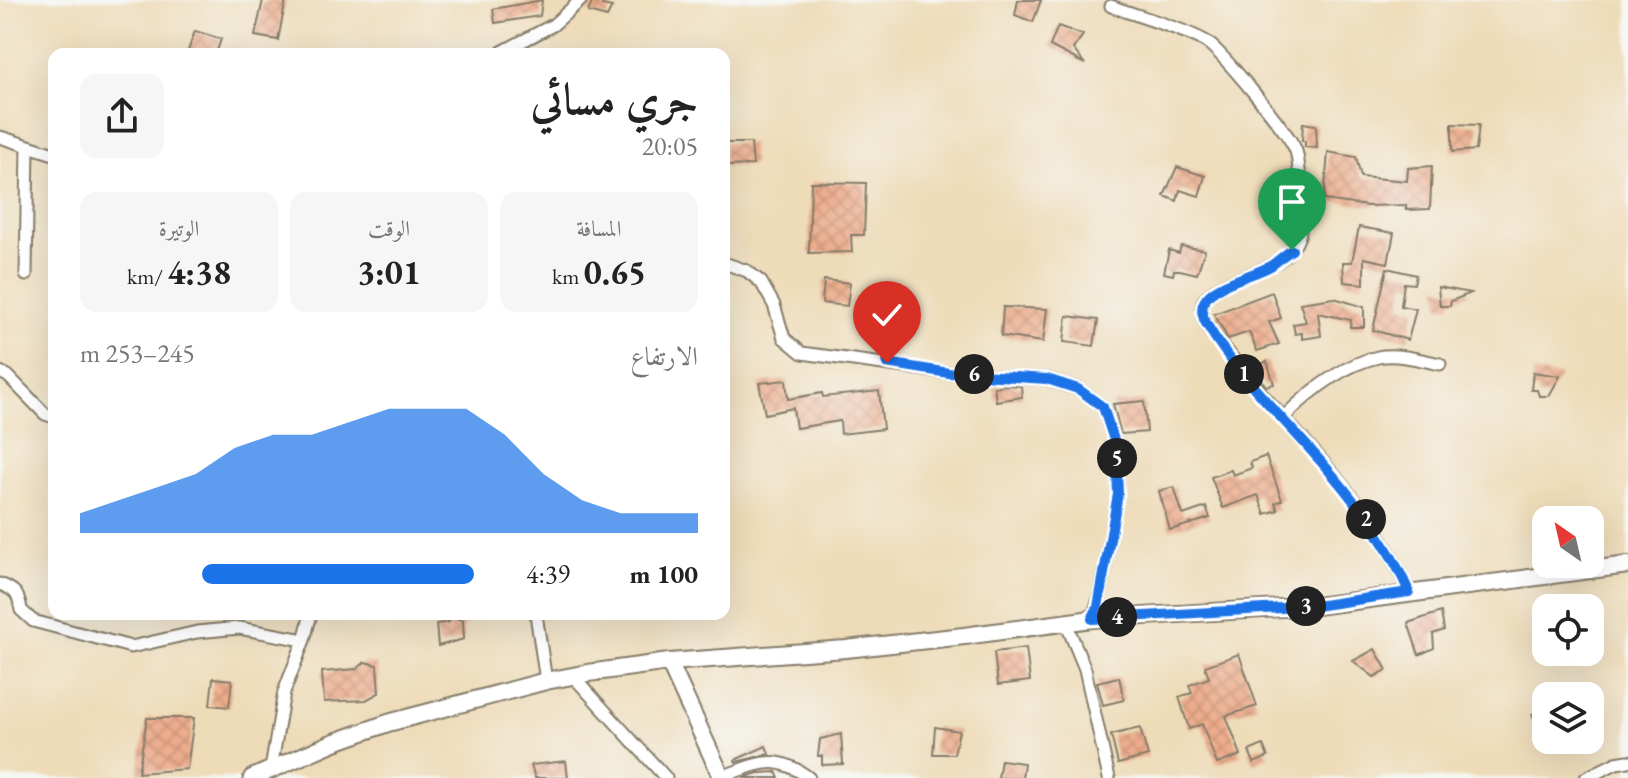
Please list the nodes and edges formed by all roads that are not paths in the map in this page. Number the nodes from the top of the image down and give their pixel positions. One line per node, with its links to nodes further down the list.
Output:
1 (581, 0): 3 (street)
2 (1111, 6): 12 (street)
3 (509, 48)
4 (0, 137): 5 (street)
5 (28, 146): 6 (street); 8 (street)
6 (48, 152)
7 (730, 265): 16 (street)
8 (26, 275)
9 (1440, 364): 12 (street)
10 (0, 372): 11 (street)
11 (48, 415)
12 (1283, 418): 15 (street)
13 (1628, 565): 15 (street)
14 (0, 584): 20 (street)
15 (1409, 592): 16 (street)
16 (1092, 619): 19 (street)
17 (309, 620): 20 (street)
18 (537, 620): 23 (street)
19 (1066, 623): 21 (street); 30 (street)
20 (304, 640): 25 (street)
21 (669, 662): 22 (street); 26 (street)
22 (573, 676): 23 (street); 28 (street)
23 (546, 681): 25 (street)
24 (1628, 761): 31 (street)
25 (271, 769): 27 (street)
26 (722, 777): 29 (street)
27 (252, 778)
28 (666, 778)
29 (809, 778)
30 (1109, 778)
31 (1586, 778)

